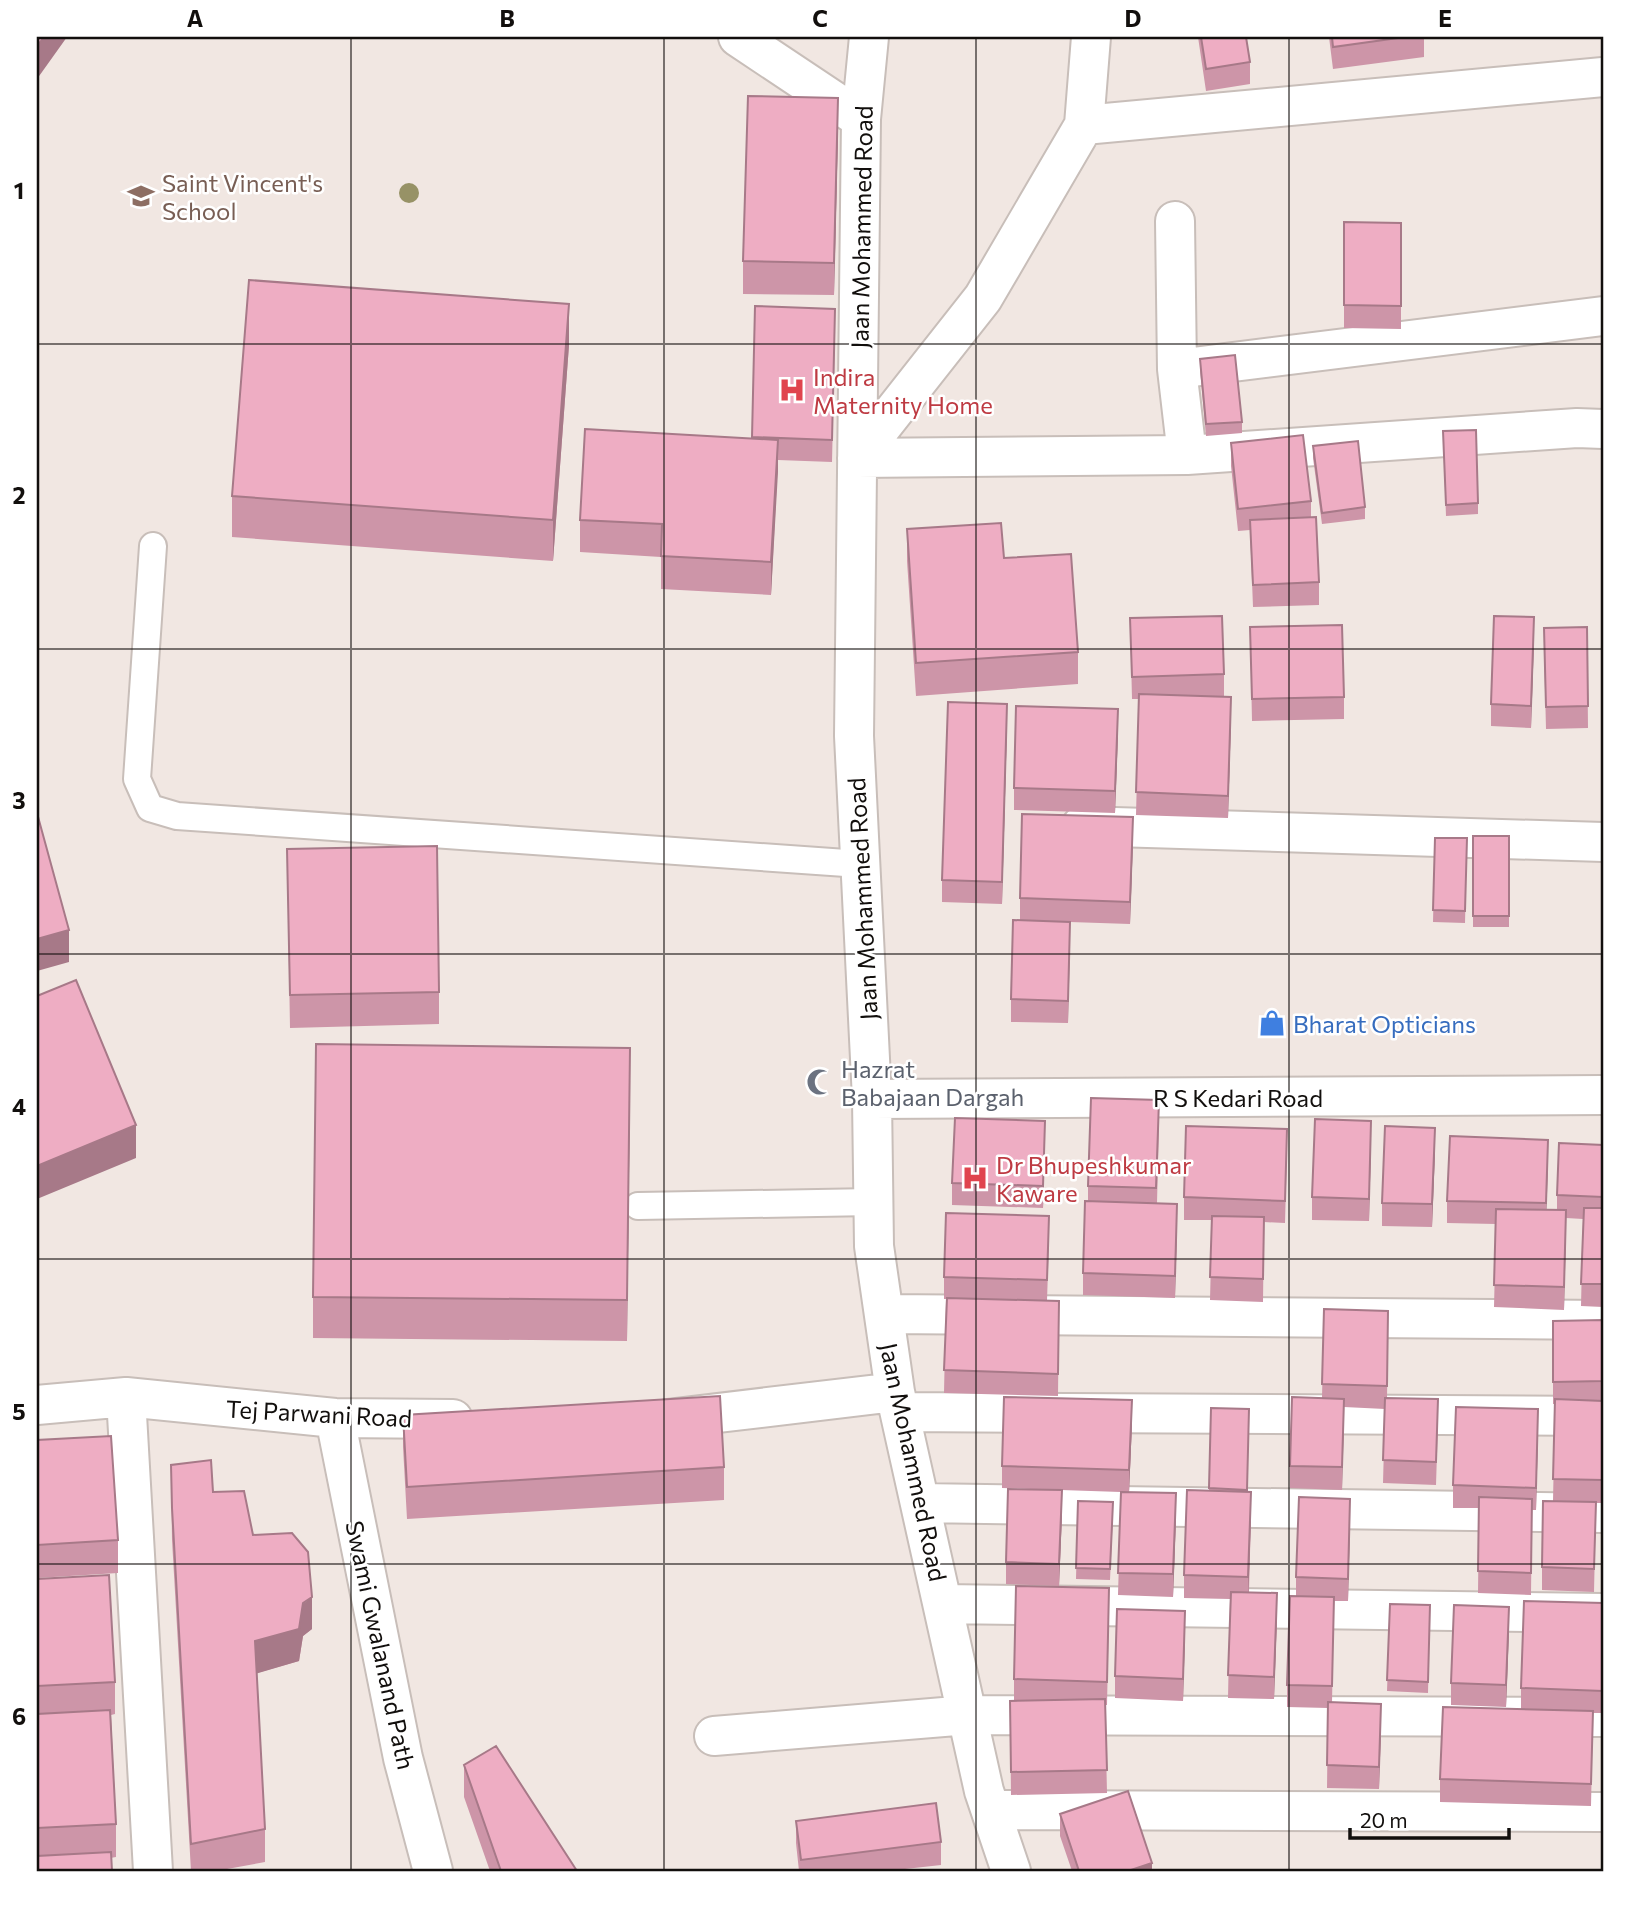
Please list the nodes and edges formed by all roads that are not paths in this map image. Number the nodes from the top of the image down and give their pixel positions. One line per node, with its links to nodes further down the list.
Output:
1 (738, 37): 5 (street)
2 (869, 37): 5 (street, Jaan Mohammed Road)
3 (1091, 37): 6 (street)
4 (1603, 77): 6 (street)
5 (861, 118): 12 (street, Jaan Mohammed Road)
6 (1084, 125): 12 (street)
7 (1175, 221): 9 (street)
8 (1603, 316): 9 (street)
9 (1177, 369): 11 (street)
10 (1603, 429): 11 (street)
11 (1187, 455): 12 (street)
12 (857, 458): 16 (street, Jaan Mohammed Road)
13 (153, 546): 16 (lane)
14 (1051, 825): 15 (street)
15 (1603, 842)
16 (860, 864): 18 (street, Jaan Mohammed Road)
17 (1603, 1095): 18 (street, R S Kedari Road)
18 (872, 1099): 19 (street, Jaan Mohammed Road)
19 (873, 1202): 20 (lane); 21 (street, Jaan Mohammed Road)
20 (638, 1206)
21 (884, 1314): 22 (street); 24 (street, Jaan Mohammed Road)
22 (1603, 1320)
23 (126, 1397): 25 (street, Tej Parwani Road); 27 (street, Tej Parwani Road); 39 (street)
24 (898, 1402): 26 (street); 29 (street); 30 (street, Jaan Mohammed Road)
25 (37, 1405)
26 (1603, 1416)
27 (335, 1418): 28 (street, Tej Parwani Road); 40 (street, Swami Gwalanand Path)
28 (484, 1419)
29 (632, 1420)
30 (920, 1503): 31 (street); 32 (street, Jaan Mohammed Road)
31 (1603, 1513)
32 (943, 1604): 33 (street); 34 (street, Jaan Mohammed Road)
33 (1603, 1613)
34 (968, 1715): 35 (street); 36 (street); 37 (street, Jaan Mohammed Road)
35 (1603, 1717)
36 (714, 1736)
37 (991, 1810): 38 (street); 41 (street, Jaan Mohammed Road)
38 (1603, 1812)
39 (153, 1871)
40 (433, 1871)
41 (1011, 1871)

